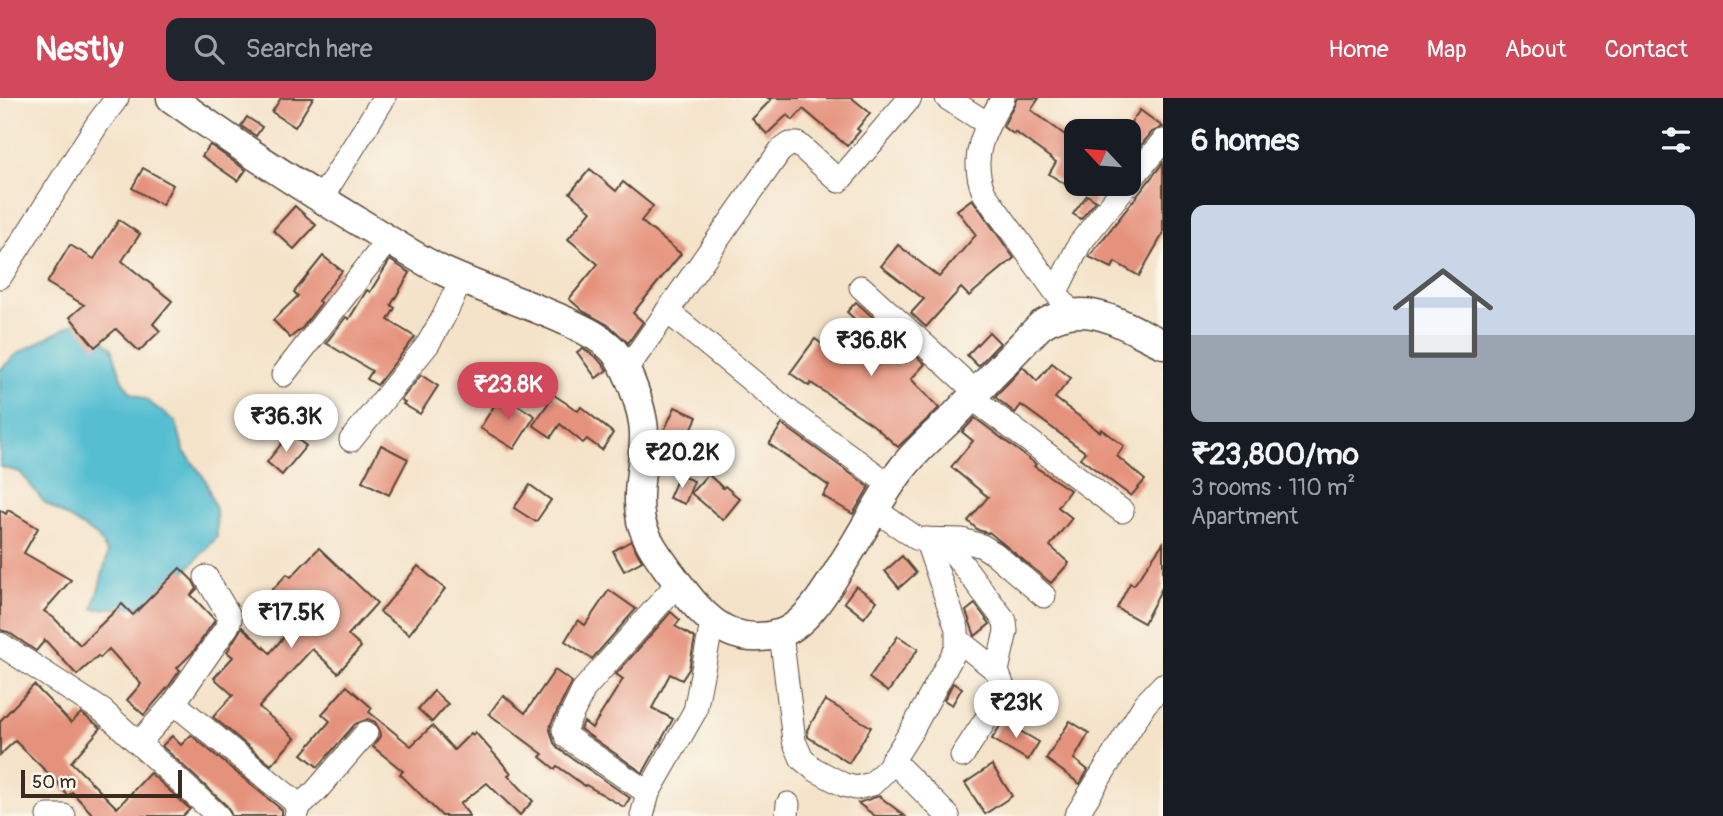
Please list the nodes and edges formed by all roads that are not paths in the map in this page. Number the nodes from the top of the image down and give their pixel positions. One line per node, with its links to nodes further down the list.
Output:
1 (117, 98): 13 (street)
2 (171, 98): 11 (street)
3 (384, 98): 11 (street)
4 (910, 98): 17 (street)
5 (947, 98): 7 (street)
6 (1003, 98): 7 (street)
7 (988, 124): 16 (street)
8 (1163, 141): 9 (street)
9 (1141, 167)
10 (1117, 196): 16 (street)
11 (321, 199): 12 (street)
12 (388, 240): 14 (street); 20 (street)
13 (0, 277)
14 (461, 278): 19 (street); 22 (street)
15 (861, 287): 21 (street)
16 (1063, 302): 18 (street); 21 (street)
17 (667, 311): 19 (street); 23 (street)
18 (1163, 344)
19 (626, 370): 28 (street)
20 (283, 375)
21 (974, 395): 23 (street); 25 (street)
22 (351, 440)
23 (890, 485): 24 (street)
24 (875, 510): 26 (street); 31 (street)
25 (1122, 511)
26 (935, 540): 29 (street); 32 (street); 34 (street)
27 (206, 576): 36 (street)
28 (678, 583): 30 (street); 41 (street)
29 (1044, 596)
30 (712, 623): 31 (street); 41 (street)
31 (781, 634): 40 (street)
32 (958, 640): 34 (street); 40 (street)
33 (0, 644): 38 (street)
34 (997, 671): 39 (street)
35 (1163, 685): 48 (street)
36 (174, 702): 38 (street); 42 (street)
37 (366, 733): 42 (street)
38 (139, 743): 45 (street)
39 (962, 756)
40 (892, 760): 47 (street)
41 (648, 793): 46 (street)
42 (297, 811)
43 (48, 816): 44 (street)
44 (64, 816)
45 (218, 816)
46 (642, 816)
47 (948, 816)
48 (1076, 816)

